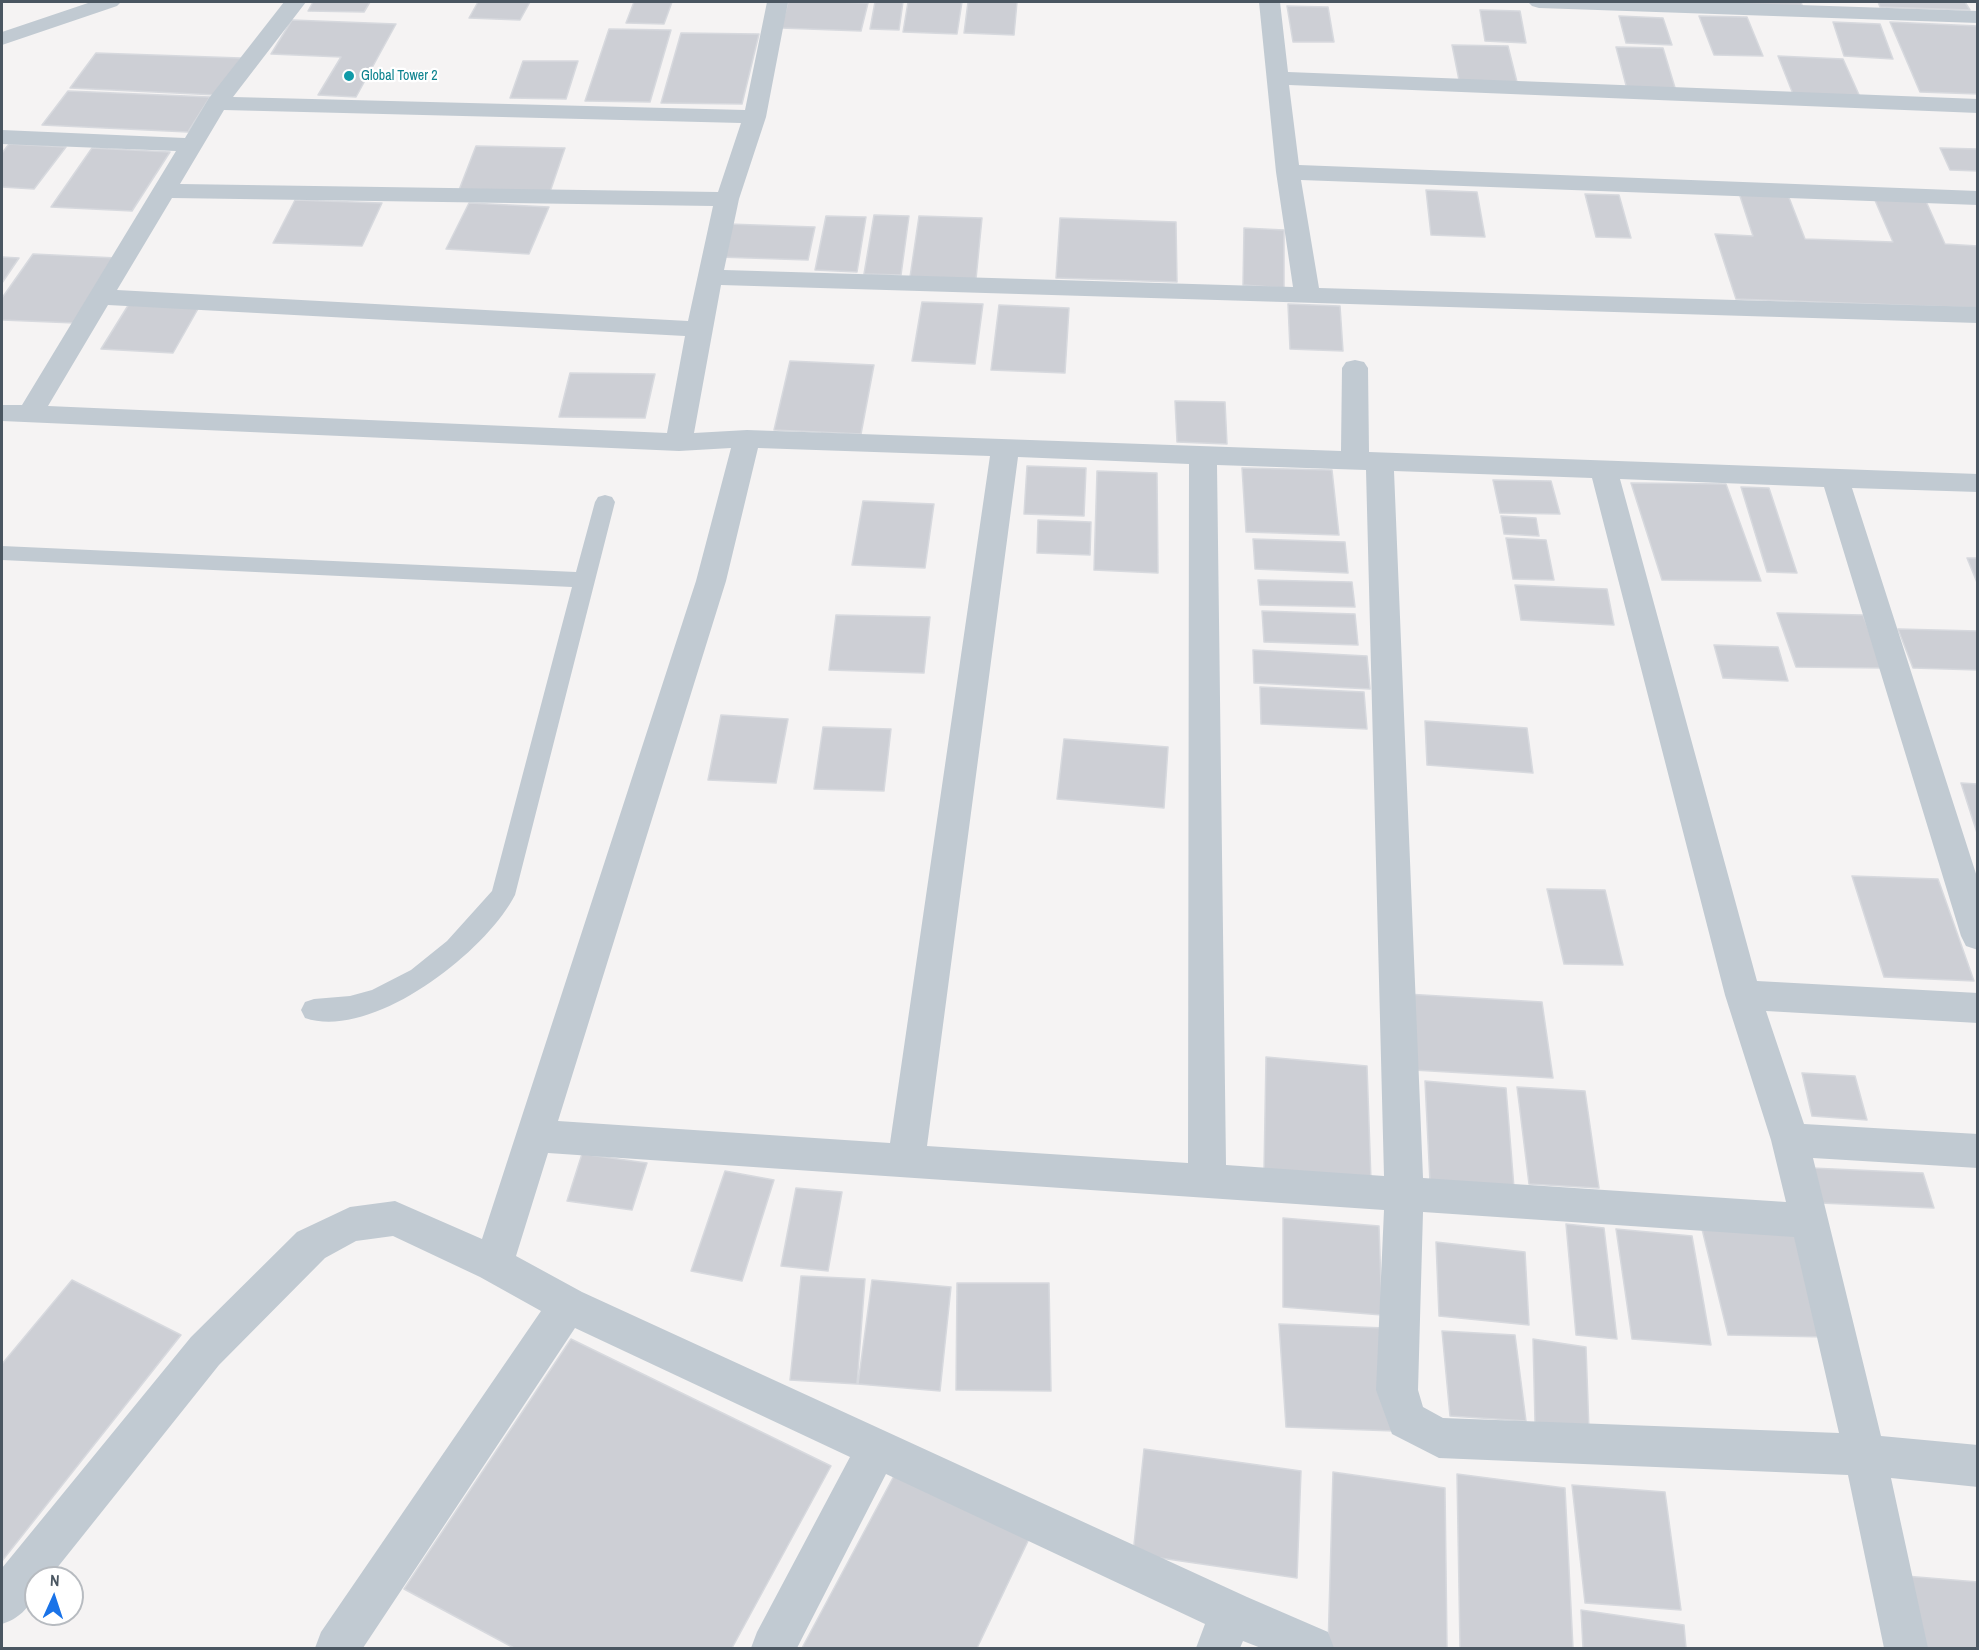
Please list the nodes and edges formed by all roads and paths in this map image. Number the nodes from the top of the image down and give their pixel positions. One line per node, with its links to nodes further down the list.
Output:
1 (110, 2): 7 (street)
2 (295, 2): 9 (street)
3 (778, 2): 11 (street)
4 (1269, 2): 8 (street)
5 (1539, 2): 6 (street)
6 (1977, 17)
7 (2, 39)
8 (1278, 78): 10 (street); 14 (street)
9 (217, 103): 11 (street); 13 (street)
10 (1977, 106)
11 (755, 117): 17 (street)
12 (2, 137): 13 (street)
13 (192, 145): 15 (street)
14 (1288, 172): 16 (street); 19 (street)
15 (165, 191): 17 (street); 20 (street)
16 (1977, 198)
17 (727, 199): 18 (street)
18 (712, 277): 19 (street); 22 (street)
19 (1307, 293): 21 (street)
20 (102, 297): 22 (street); 25 (street)
21 (1977, 315)
22 (699, 329): 27 (street)
23 (1355, 368): 30 (street)
24 (2, 413): 25 (street)
25 (30, 414): 27 (street)
26 (747, 440): 27 (street); 28 (street); 41 (street)
27 (679, 442)
28 (1005, 449): 29 (street); 44 (street)
29 (1203, 456): 30 (street); 45 (street)
30 (1367, 461): 31 (street); 46 (street)
31 (1604, 470): 32 (street); 38 (street)
32 (1835, 478): 33 (street); 37 (street)
33 (1977, 483)
34 (605, 502): 36 (lane)
35 (2, 553): 36 (lane)
36 (583, 580): 40 (lane)
37 (1977, 936)
38 (1743, 995): 39 (street); 42 (street)
39 (1977, 1008)
40 (314, 1010)
41 (533, 1136): 44 (street); 48 (street)
42 (1790, 1140): 43 (street); 47 (street)
43 (1977, 1151)
44 (906, 1161): 45 (street)
45 (1207, 1181): 46 (street)
46 (1404, 1195): 47 (street); 51 (street)
47 (1808, 1221): 51 (street)
48 (494, 1264): 49 (street); 53 (street)
49 (568, 1305): 50 (street); 55 (street)
50 (877, 1449): 54 (street); 56 (street)
51 (1865, 1455): 52 (street); 58 (street)
52 (1977, 1466)
53 (2, 1602)
54 (1225, 1631): 57 (street)
55 (337, 1648)
56 (773, 1648)
57 (1312, 1648)
58 (1906, 1648)

